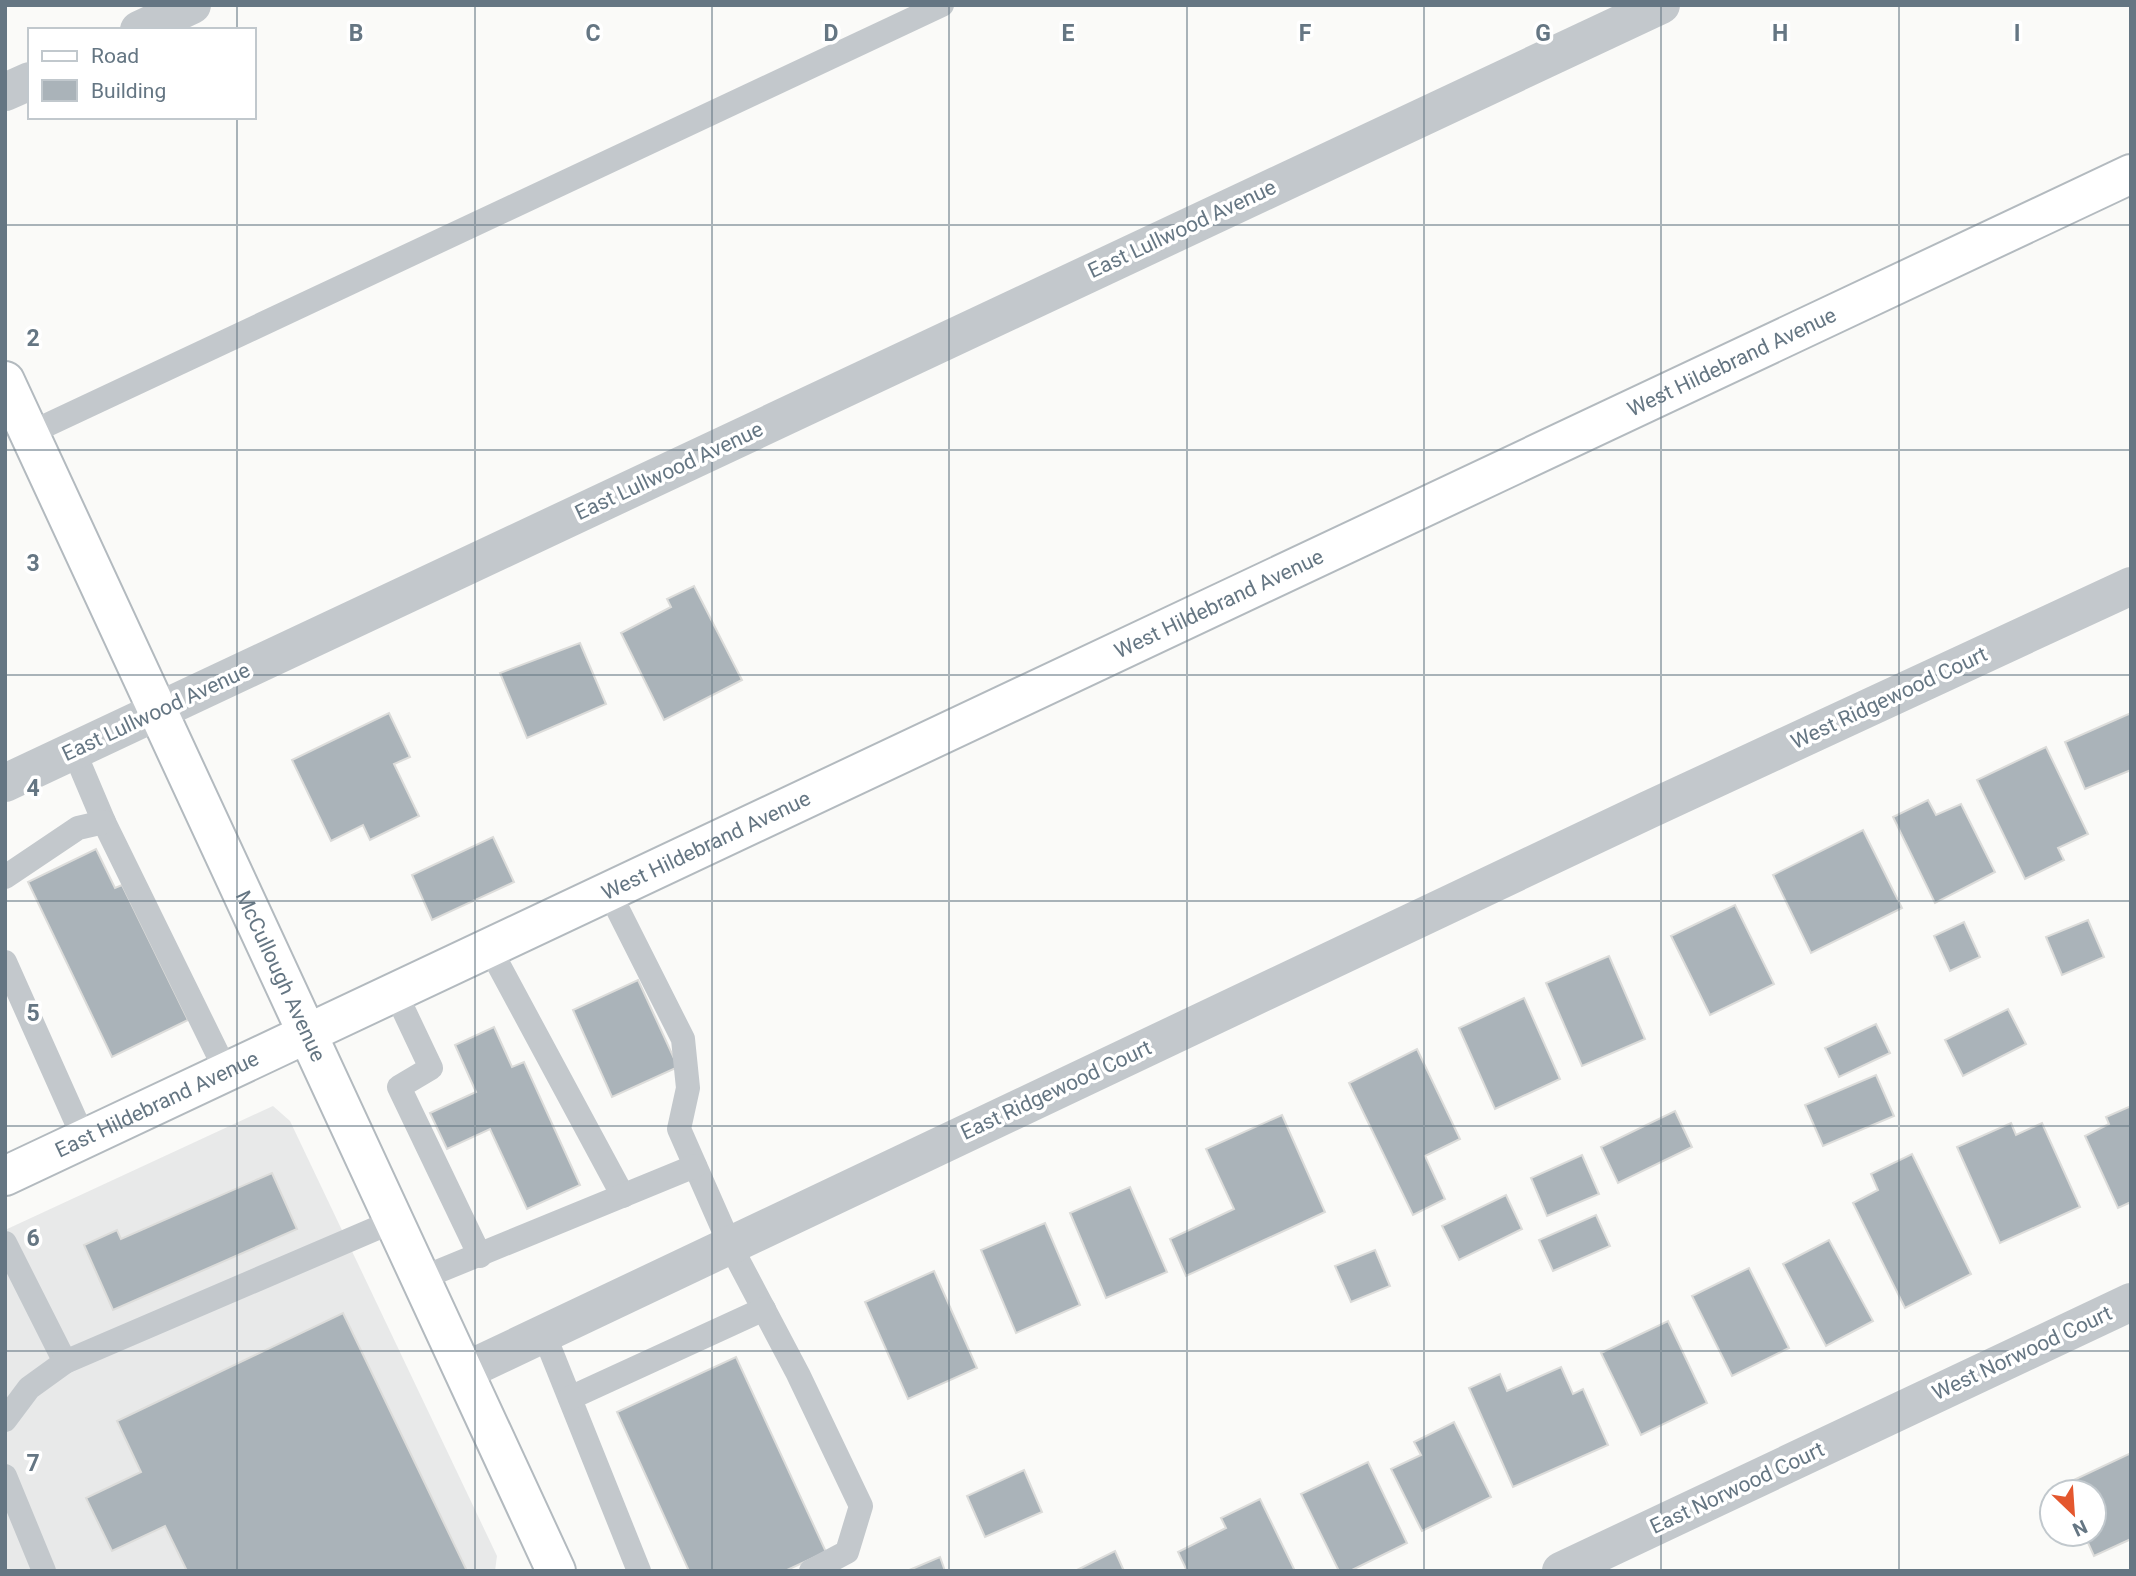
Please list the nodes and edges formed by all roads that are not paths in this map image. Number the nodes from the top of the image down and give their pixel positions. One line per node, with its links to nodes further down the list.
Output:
1 (192, 5): 4 (street)
2 (942, 5): 9 (lane)
3 (1661, 5): 11 (street, East Lullwood Avenue)
4 (143, 28)
5 (28, 82): 6 (street)
6 (5, 92)
7 (2131, 174): 17 (main road, West Hildebrand Avenue)
8 (5, 381): 9 (main road, McCullough Avenue)
9 (30, 433): 11 (main road, McCullough Avenue)
10 (2131, 586): 14 (street, West Ridgewood Court)
11 (160, 710): 12 (street, East Lullwood Avenue); 21 (main road, McCullough Avenue)
12 (74, 751): 13 (street, East Lullwood Avenue); 15 (lane)
13 (5, 783)
14 (1648, 810): 29 (street, East Ridgewood Court)
15 (104, 822): 16 (lane); 22 (lane)
16 (5, 877)
17 (609, 892): 18 (main road, West Hildebrand Avenue); 24 (lane)
18 (490, 949): 20 (main road, West Hildebrand Avenue); 26 (lane)
19 (5, 962): 23 (lane)
20 (396, 994): 21 (main road, West Hildebrand Avenue); 30 (lane)
21 (310, 1035): 22 (main road, East Hildebrand Avenue); 27 (main road, McCullough Avenue)
22 (227, 1073): 23 (main road, East Hildebrand Avenue)
23 (84, 1139): 25 (main road, East Hildebrand Avenue)
24 (695, 1166): 26 (lane); 29 (lane)
25 (5, 1176)
26 (623, 1196): 30 (lane)
27 (396, 1220): 31 (main road, McCullough Avenue); 35 (lane)
28 (5, 1243): 35 (lane)
29 (730, 1245): 33 (lane); 34 (street, East Ridgewood Court)
30 (480, 1256): 31 (lane)
31 (422, 1278): 36 (main road, McCullough Avenue)
32 (2131, 1302): 38 (street, West Norwood Court)
33 (764, 1309): 37 (lane); 45 (lane)
34 (544, 1334): 36 (street, East Ridgewood Court); 37 (lane)
35 (65, 1362): 39 (lane)
36 (465, 1371): 43 (main road, McCullough Avenue)
37 (570, 1398): 44 (lane)
38 (1913, 1404): 46 (street, East Norwood Court)
39 (5, 1420)
40 (5, 1476): 41 (lane)
41 (11, 1512): 42 (lane)
42 (44, 1571)
43 (556, 1571)
44 (639, 1571)
45 (811, 1571)
46 (1561, 1571)

